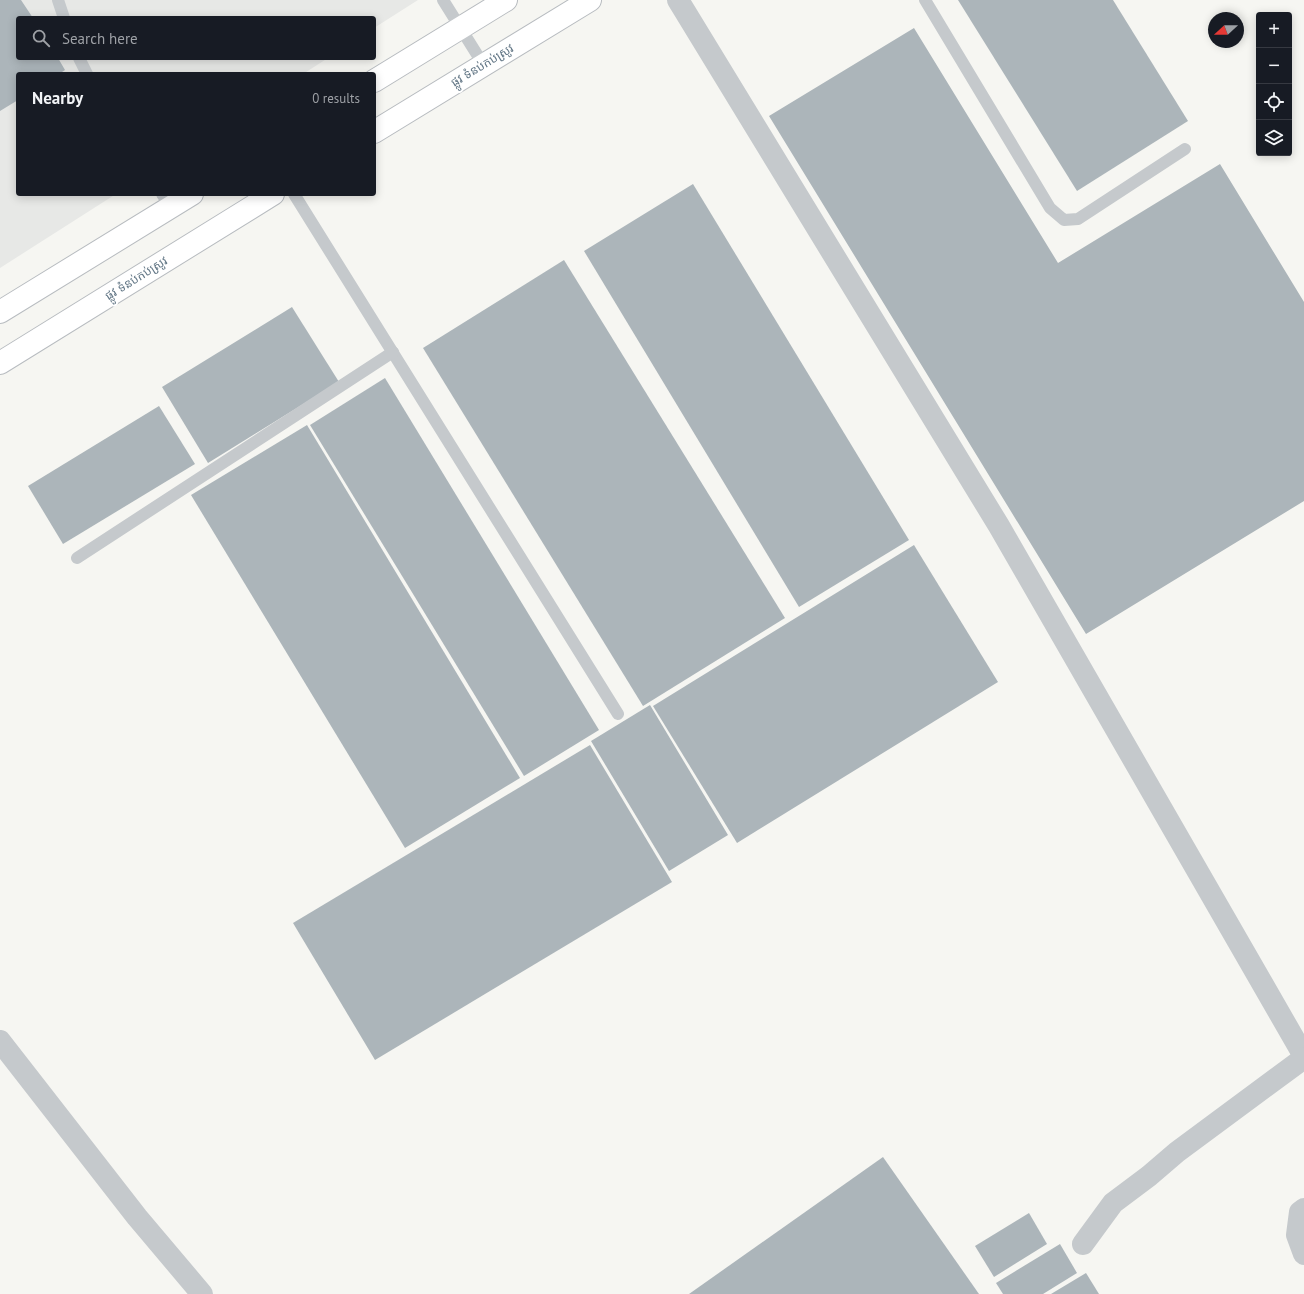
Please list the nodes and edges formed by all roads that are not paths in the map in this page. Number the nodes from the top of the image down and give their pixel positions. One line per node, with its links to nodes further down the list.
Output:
1 (58, 0): 7 (lane)
2 (443, 0): 8 (lane)
3 (506, 0): 8 (main road)
4 (590, 0): 10 (main road, ផ្លូវ ទំនប់កប់ស្រូវ)
5 (678, 0): 25 (street)
6 (925, 0): 14 (lane)
7 (63, 16)
8 (460, 28): 10 (lane); 12 (main road)
9 (80, 60): 11 (lane)
10 (483, 64): 13 (main road, ផ្លូវ ទំនប់កប់ស្រូវ)
11 (86, 72)
12 (376, 80)
13 (376, 131)
14 (1185, 149)
15 (183, 196): 18 (main road)
16 (270, 196): 21 (main road, ផ្លូវ ទំនប់កប់ស្រូវ)
17 (295, 196): 20 (lane)
18 (166, 200): 19 (main road)
19 (0, 312)
20 (393, 352): 22 (lane); 23 (lane)
21 (0, 363)
22 (77, 558)
23 (618, 714)
24 (0, 1041): 29 (street)
25 (1304, 1057): 27 (street)
26 (1304, 1209): 28 (street)
27 (1083, 1244)
28 (1304, 1254)
29 (202, 1294)

